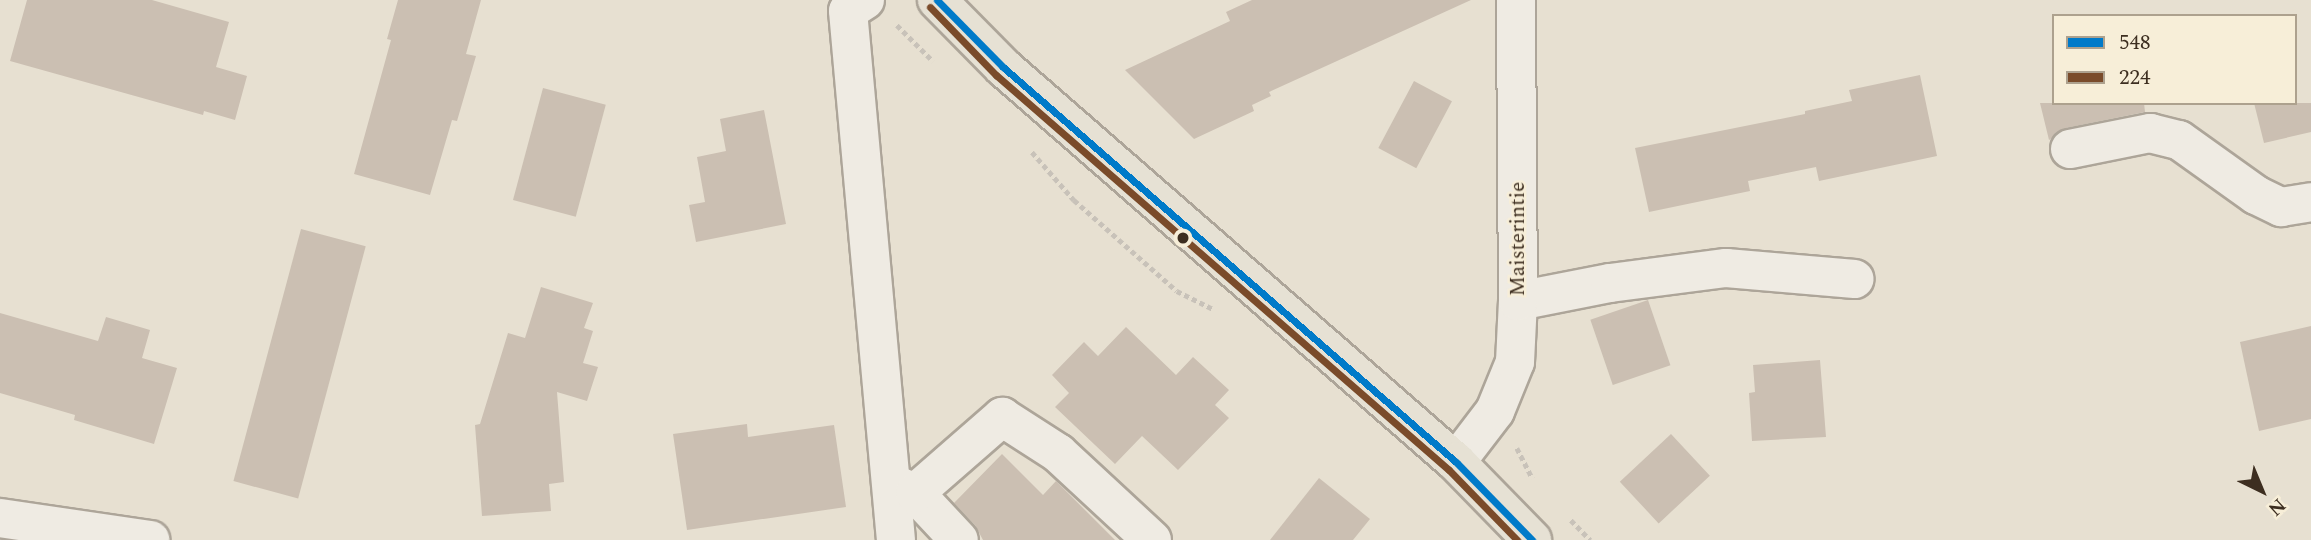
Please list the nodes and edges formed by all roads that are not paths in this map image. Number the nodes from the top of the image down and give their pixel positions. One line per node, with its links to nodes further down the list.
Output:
1 (937, 0): 8 (main road)
2 (1516, 0): 7 (street, Maisterintie)
3 (844, 4): 9 (street)
4 (2070, 149): 5 (street)
5 (2311, 202)
6 (1855, 279): 7 (street)
7 (1518, 301): 8 (street, Maisterintie)
8 (1456, 462): 15 (main road)
9 (903, 488): 12 (street); 13 (street); 14 (street)
10 (0, 518): 11 (street)
11 (150, 540)
12 (896, 540)
13 (959, 540)
14 (1152, 540)
15 (1532, 540)

